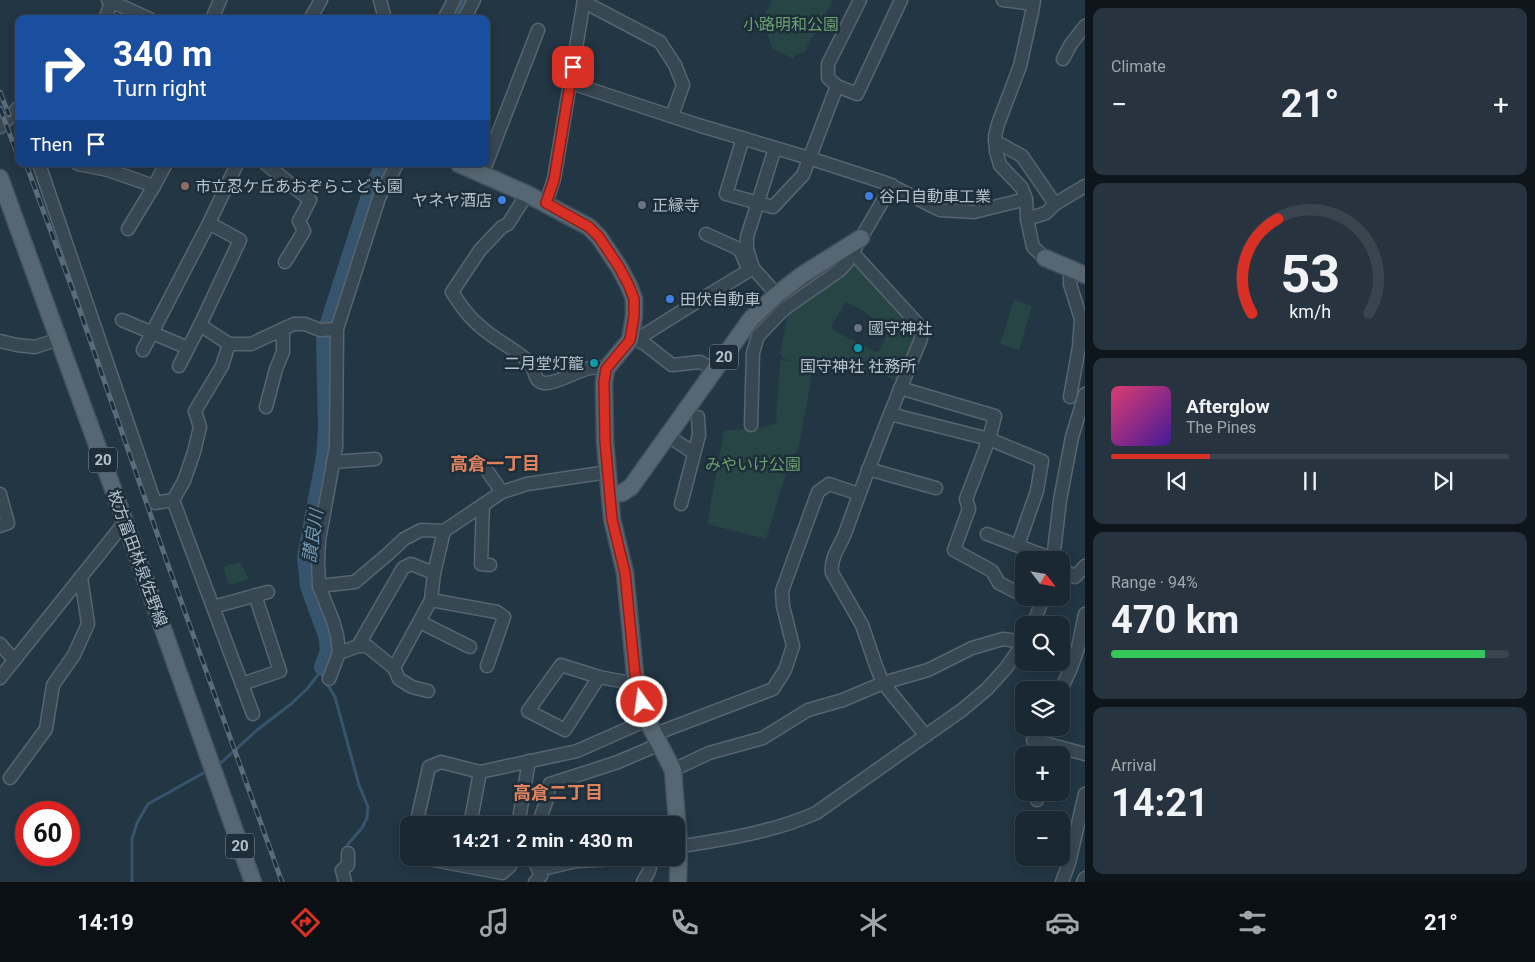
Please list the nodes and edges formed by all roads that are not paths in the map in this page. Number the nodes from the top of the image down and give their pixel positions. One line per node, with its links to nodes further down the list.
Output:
1 (220, 0): 14 (street)
2 (321, 0): 15 (street)
3 (380, 0): 16 (street)
4 (454, 0): 17 (street)
5 (474, 0): 18 (street)
6 (860, 0): 23 (street)
7 (901, 0): 23 (street)
8 (1003, 0): 11 (street)
9 (110, 1): 12 (street); 13 (street)
10 (584, 1): 22 (street); 25 (street)
11 (1034, 2): 28 (street)
12 (106, 15)
13 (141, 15)
14 (214, 15)
15 (312, 15)
16 (384, 15)
17 (446, 15)
18 (466, 15)
19 (1085, 26): 21 (street)
20 (538, 30): 30 (street)
21 (1063, 59)
22 (571, 83): 25 (street); 47 (street)
23 (837, 86): 31 (street)
24 (15, 111): 26 (street)
25 (672, 116): 27 (street)
26 (0, 127)
27 (743, 138): 29 (street); 48 (street)
28 (995, 141): 46 (street); 49 (street)
29 (775, 148): 31 (street); 48 (street)
30 (490, 154)
31 (809, 158): 42 (street); 48 (street)
32 (40, 167): 95 (street)
33 (93, 167): 43 (street)
34 (164, 167): 43 (street)
35 (236, 167): 51 (street)
36 (270, 167): 57 (street)
37 (395, 167): 64 (street)
38 (465, 167): 40 (main road)
39 (485, 167): 40 (street)
40 (482, 175): 45 (main road)
41 (0, 178): 66 (main road, 枚方富田林泉佐野線 / 20)
42 (892, 185): 46 (street); 54 (street)
43 (154, 186): 52 (street)
44 (1085, 186): 49 (street)
45 (527, 194): 47 (main road); 73 (street)
46 (1026, 199): 50 (street)
47 (546, 203): 67 (main road)
48 (757, 203): 58 (street)
49 (1055, 204): 50 (street)
50 (1028, 219): 56 (street)
51 (209, 223): 62 (street); 65 (street)
52 (128, 229)
53 (706, 234): 58 (street)
54 (861, 238): 55 (street); 74 (main road, 20)
55 (853, 253): 75 (street); 81 (street)
56 (1045, 258): 59 (main road)
57 (285, 262)
58 (751, 269): 60 (street); 67 (street)
59 (1078, 272): 77 (street)
60 (771, 288)
61 (122, 320): 65 (street)
62 (200, 325): 69 (street); 70 (street)
63 (283, 329): 64 (street); 69 (street); 78 (street)
64 (338, 329): 86 (street)
65 (152, 332): 70 (street); 71 (street)
66 (59, 339): 68 (street); 98 (main road, 枚方富田林泉佐野線 / 20)
67 (633, 340): 73 (main road); 74 (street)
68 (0, 341)
69 (229, 344): 95 (street)
70 (188, 348): 72 (street)
71 (143, 350)
72 (179, 366)
73 (606, 369): 89 (main road)
74 (715, 370): 82 (main road, 20)
75 (900, 388): 79 (street); 83 (street)
76 (1085, 394): 104 (street)
77 (1070, 397)
78 (266, 407)
79 (890, 414): 83 (street); 88 (street)
80 (698, 417): 84 (street)
81 (751, 425)
82 (668, 436): 84 (street); 93 (main road, 20)
83 (989, 439): 102 (street); 112 (street)
84 (694, 454): 96 (street)
85 (375, 459): 86 (street)
86 (333, 462): 110 (street)
87 (483, 465): 91 (street)
88 (868, 469): 90 (street); 94 (street)
89 (608, 472): 91 (street); 93 (main road)
90 (936, 488)
91 (502, 492): 97 (street)
92 (0, 494): 99 (street)
93 (610, 494): 134 (main road)
94 (859, 494): 132 (street); 139 (street)
95 (173, 500): 115 (street)
96 (682, 504)
97 (483, 505): 100 (street); 105 (street)
98 (126, 522): 109 (street); 163 (main road, 枚方富田林泉佐野線 / 20)
99 (0, 526)
100 (444, 531): 108 (street); 110 (street)
101 (987, 534): 102 (street)
102 (1018, 546): 103 (street)
103 (1030, 551)
104 (1057, 551)
105 (490, 565)
106 (1085, 566): 107 (street)
107 (1070, 572)
108 (434, 573): 114 (street); 121 (street)
109 (81, 577): 125 (street); 147 (street)
110 (319, 586): 123 (street)
111 (268, 592): 113 (street)
112 (1015, 592)
113 (255, 595): 115 (street); 133 (street)
114 (431, 600): 117 (street); 126 (street)
115 (213, 607): 133 (street)
116 (1085, 614): 120 (street)
117 (420, 622): 122 (street); 127 (street)
118 (1015, 641): 132 (street)
119 (0, 644): 125 (street)
120 (1082, 645): 131 (street)
121 (358, 646): 123 (street); 127 (street)
122 (470, 647)
123 (339, 653): 130 (street)
124 (1015, 655): 138 (street)
125 (14, 660): 129 (street)
126 (486, 666)
127 (394, 668): 135 (street)
128 (600, 677): 128 (street); 134 (street)
129 (0, 678)
130 (329, 679)
131 (1064, 681)
132 (883, 683): 138 (street); 145 (street)
133 (242, 684): 136 (street)
134 (636, 684): 137 (main road)
135 (428, 691)
136 (253, 714)
137 (647, 720): 139 (main road); 144 (street)
138 (926, 736): 154 (street)
139 (658, 739): 145 (main road); 152 (street)
140 (1033, 740): 141 (street)
141 (1043, 746)
142 (1070, 752): 143 (street)
143 (1085, 754)
144 (529, 761): 146 (street); 151 (street)
145 (674, 770): 153 (main road)
146 (480, 772): 149 (street); 150 (street)
147 (10, 778)
148 (1085, 794): 167 (street)
149 (418, 816)
150 (472, 816)
151 (520, 816)
152 (541, 816)
153 (676, 816)
154 (685, 845)
155 (481, 866): 156 (street)
156 (510, 866)
157 (538, 866): 164 (street)
158 (555, 866): 161 (street)
159 (650, 866): 165 (street)
160 (678, 866): 166 (main road)
161 (547, 868)
162 (1085, 878): 168 (street)
163 (253, 882)
164 (535, 882)
165 (643, 882)
166 (678, 882)
167 (1062, 882)
168 (1083, 882)

